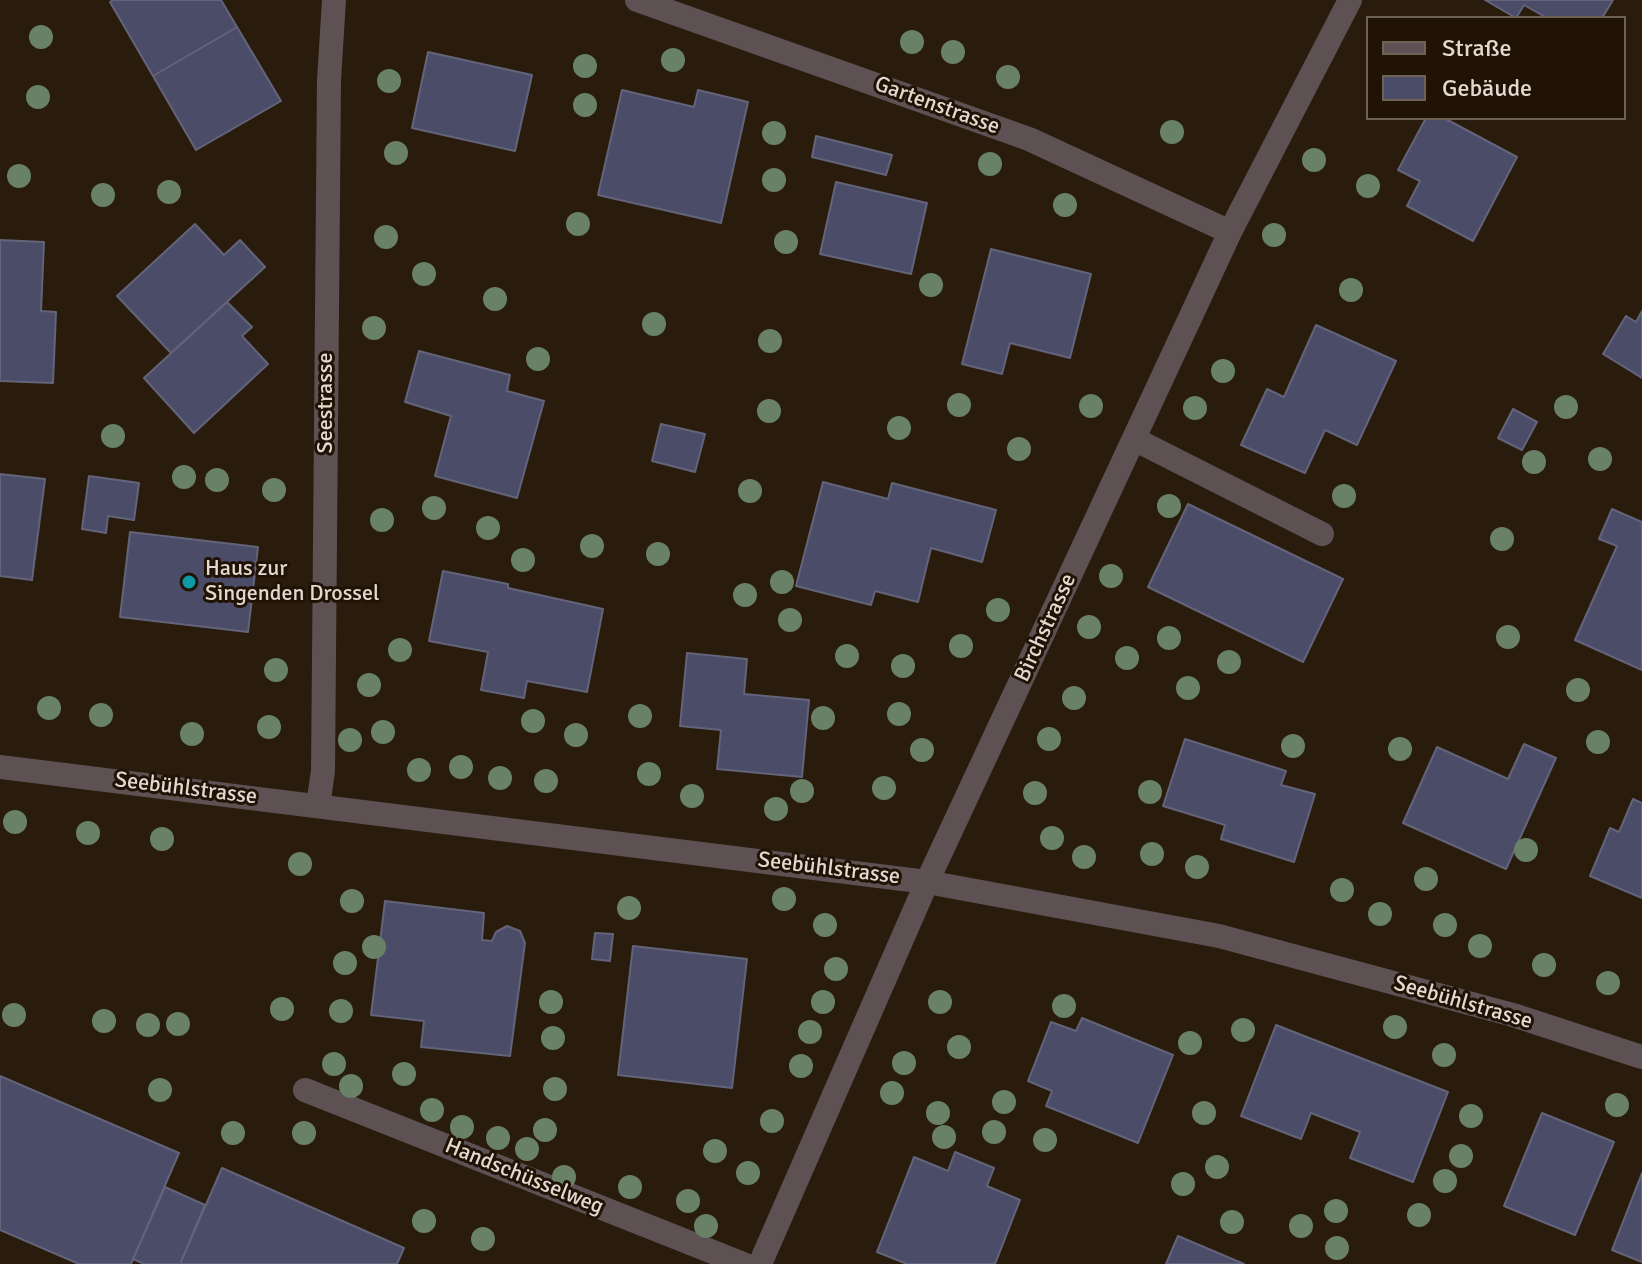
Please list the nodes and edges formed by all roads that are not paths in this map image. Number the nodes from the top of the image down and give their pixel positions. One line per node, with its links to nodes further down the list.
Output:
1 (334, 0): 8 (street, Seestrasse)
2 (637, 0): 4 (street, Gartenstrasse)
3 (1350, 0): 4 (street, Birchstrasse)
4 (1230, 232): 5 (street, Birchstrasse)
5 (1134, 439): 6 (street); 9 (street, Birchstrasse)
6 (1322, 534)
7 (0, 767): 8 (street, Seebühlstrasse)
8 (318, 806): 9 (street, Seebühlstrasse)
9 (927, 882): 10 (street, Seebühlstrasse); 13 (street, Birchstrasse)
10 (1642, 1057)
11 (305, 1090): 12 (street, Handschüsselweg)
12 (743, 1264)
13 (760, 1264)

